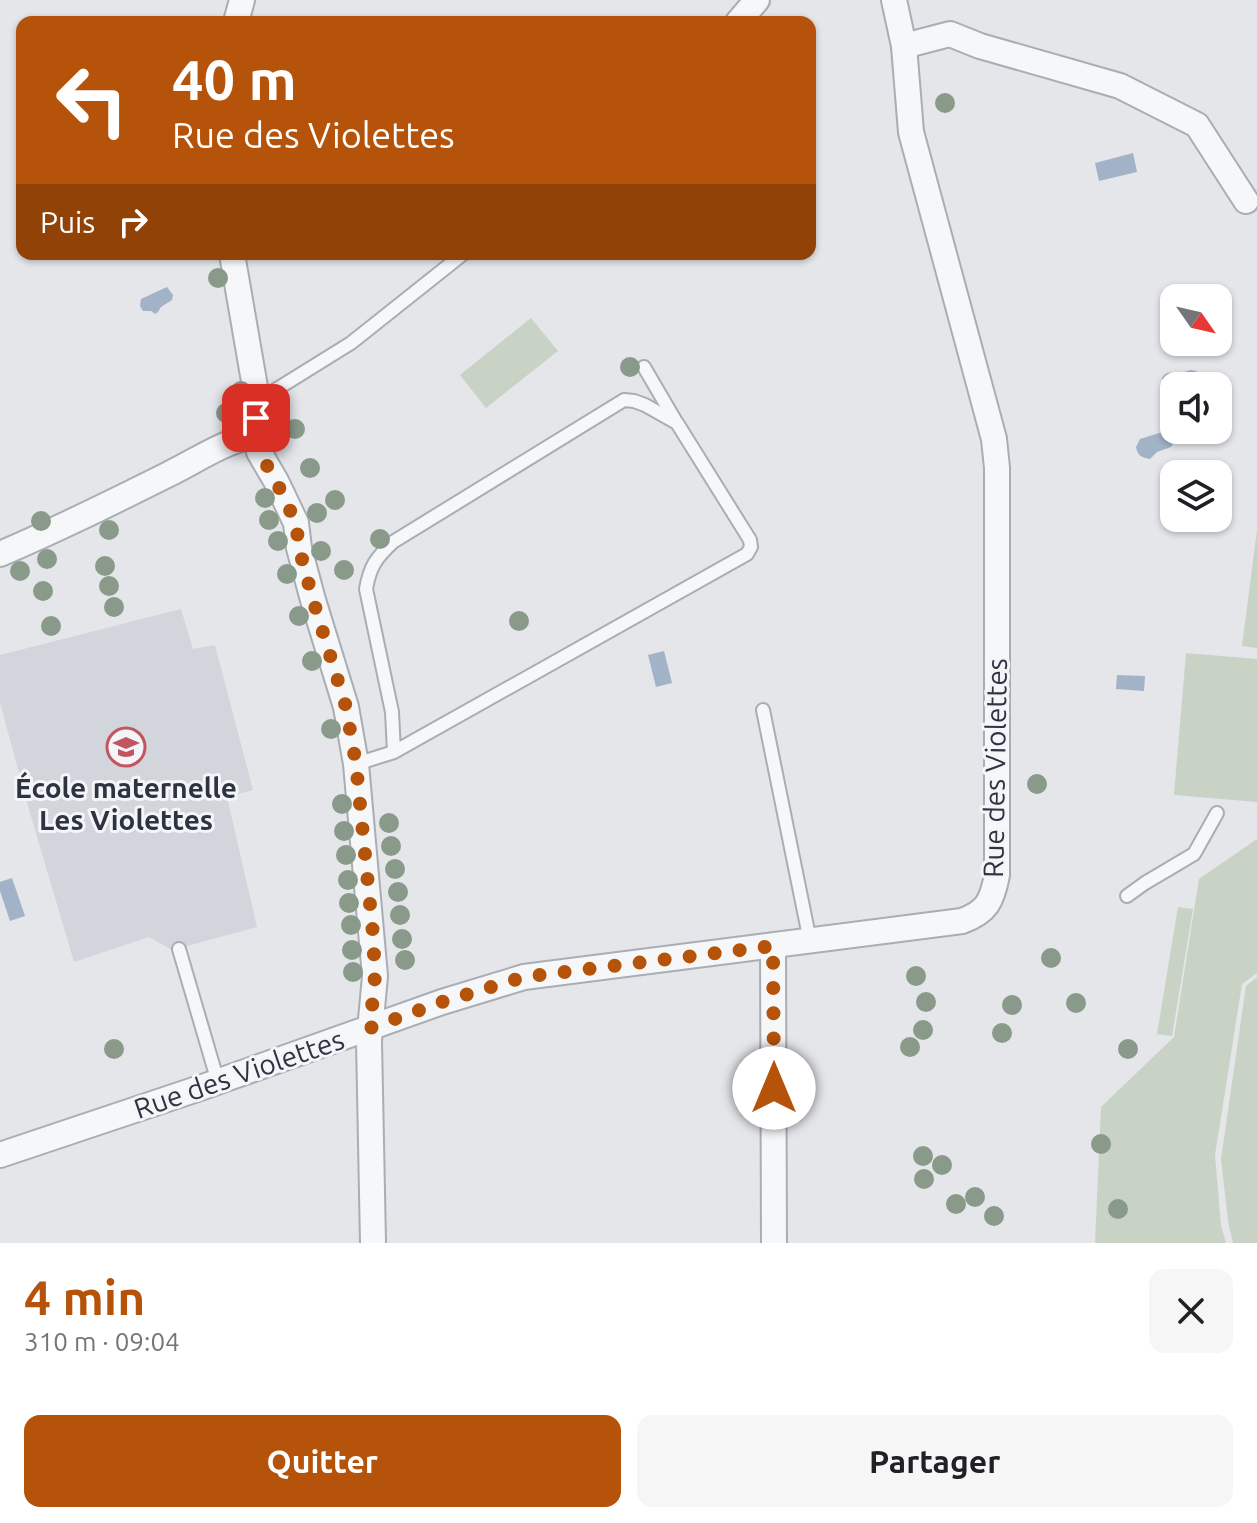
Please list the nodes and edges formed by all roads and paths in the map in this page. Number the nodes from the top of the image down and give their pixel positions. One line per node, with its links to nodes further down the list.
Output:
1 (757, 0): 3 (street)
2 (894, 0): 4 (street, Rue des Violettes)
3 (743, 16)
4 (904, 46): 5 (street); 18 (street, Rue des Violettes)
5 (1246, 201)
6 (233, 260): 9 (street)
7 (455, 260): 9 (lane)
8 (644, 367): 10 (lane)
9 (256, 402): 11 (street)
10 (677, 423): 14 (lane); 14 (lane)
11 (256, 435): 12 (street); 15 (street)
12 (0, 554)
13 (763, 710): 18 (lane)
14 (394, 752): 15 (lane)
15 (356, 764): 21 (street)
16 (1217, 813): 17 (lane)
17 (1127, 896)
18 (810, 941): 19 (street, Rue des Violettes)
19 (773, 946): 21 (street, Rue des Violettes); 25 (street)
20 (179, 949): 22 (lane)
21 (370, 1028): 22 (street, Rue des Violettes); 24 (street)
22 (218, 1082): 23 (street, Rue des Violettes)
23 (0, 1155)
24 (373, 1243)
25 (774, 1243)

